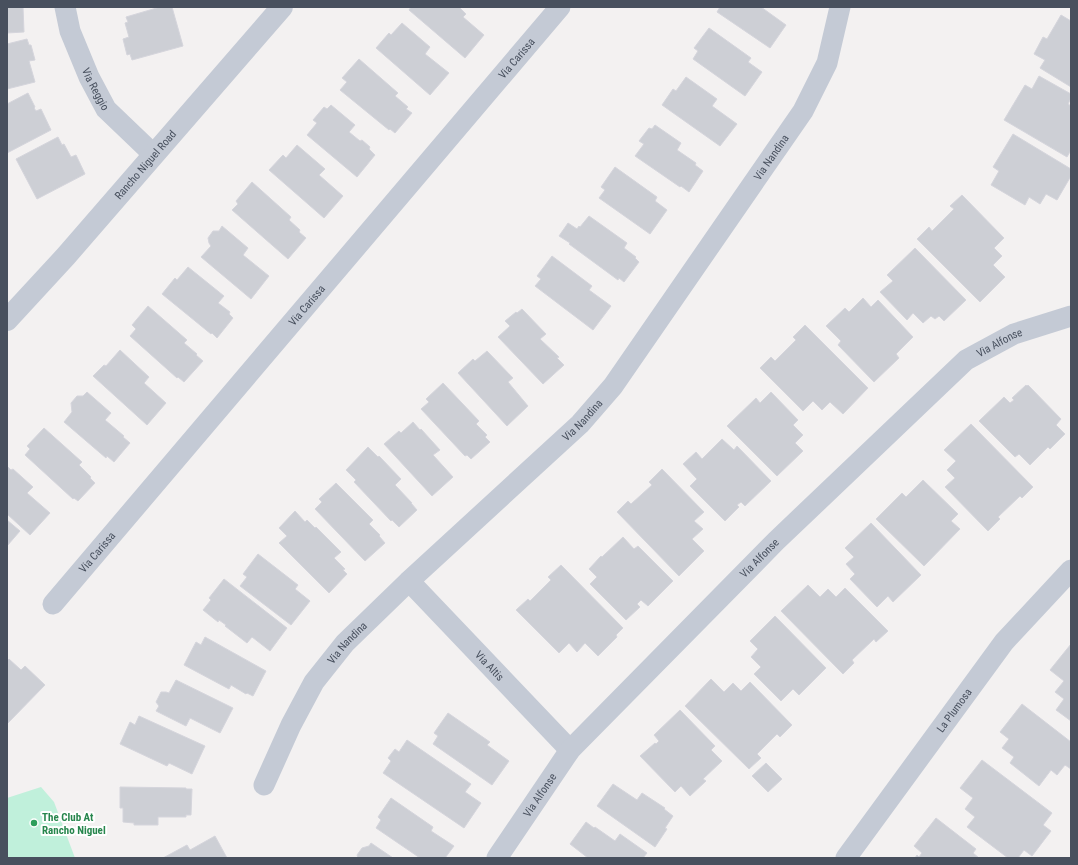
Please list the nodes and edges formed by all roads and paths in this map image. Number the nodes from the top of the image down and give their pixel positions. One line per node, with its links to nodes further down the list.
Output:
1 (65, 7): 5 (street, Via Reggio)
2 (282, 7): 5 (street, Rancho Niguel Road)
3 (840, 7): 9 (street, Via Nandina)
4 (558, 8): 10 (street, Via Carissa)
5 (153, 154): 7 (street, Rancho Niguel Road)
6 (1071, 316): 11 (street, Via Alfonse)
7 (7, 320)
8 (1071, 570): 14 (street, La Plumosa)
9 (409, 580): 11 (street, Via Altis); 12 (street, Via Nandina)
10 (53, 604)
11 (570, 750): 13 (street, Via Alfonse)
12 (264, 785)
13 (497, 858)
14 (846, 858)

